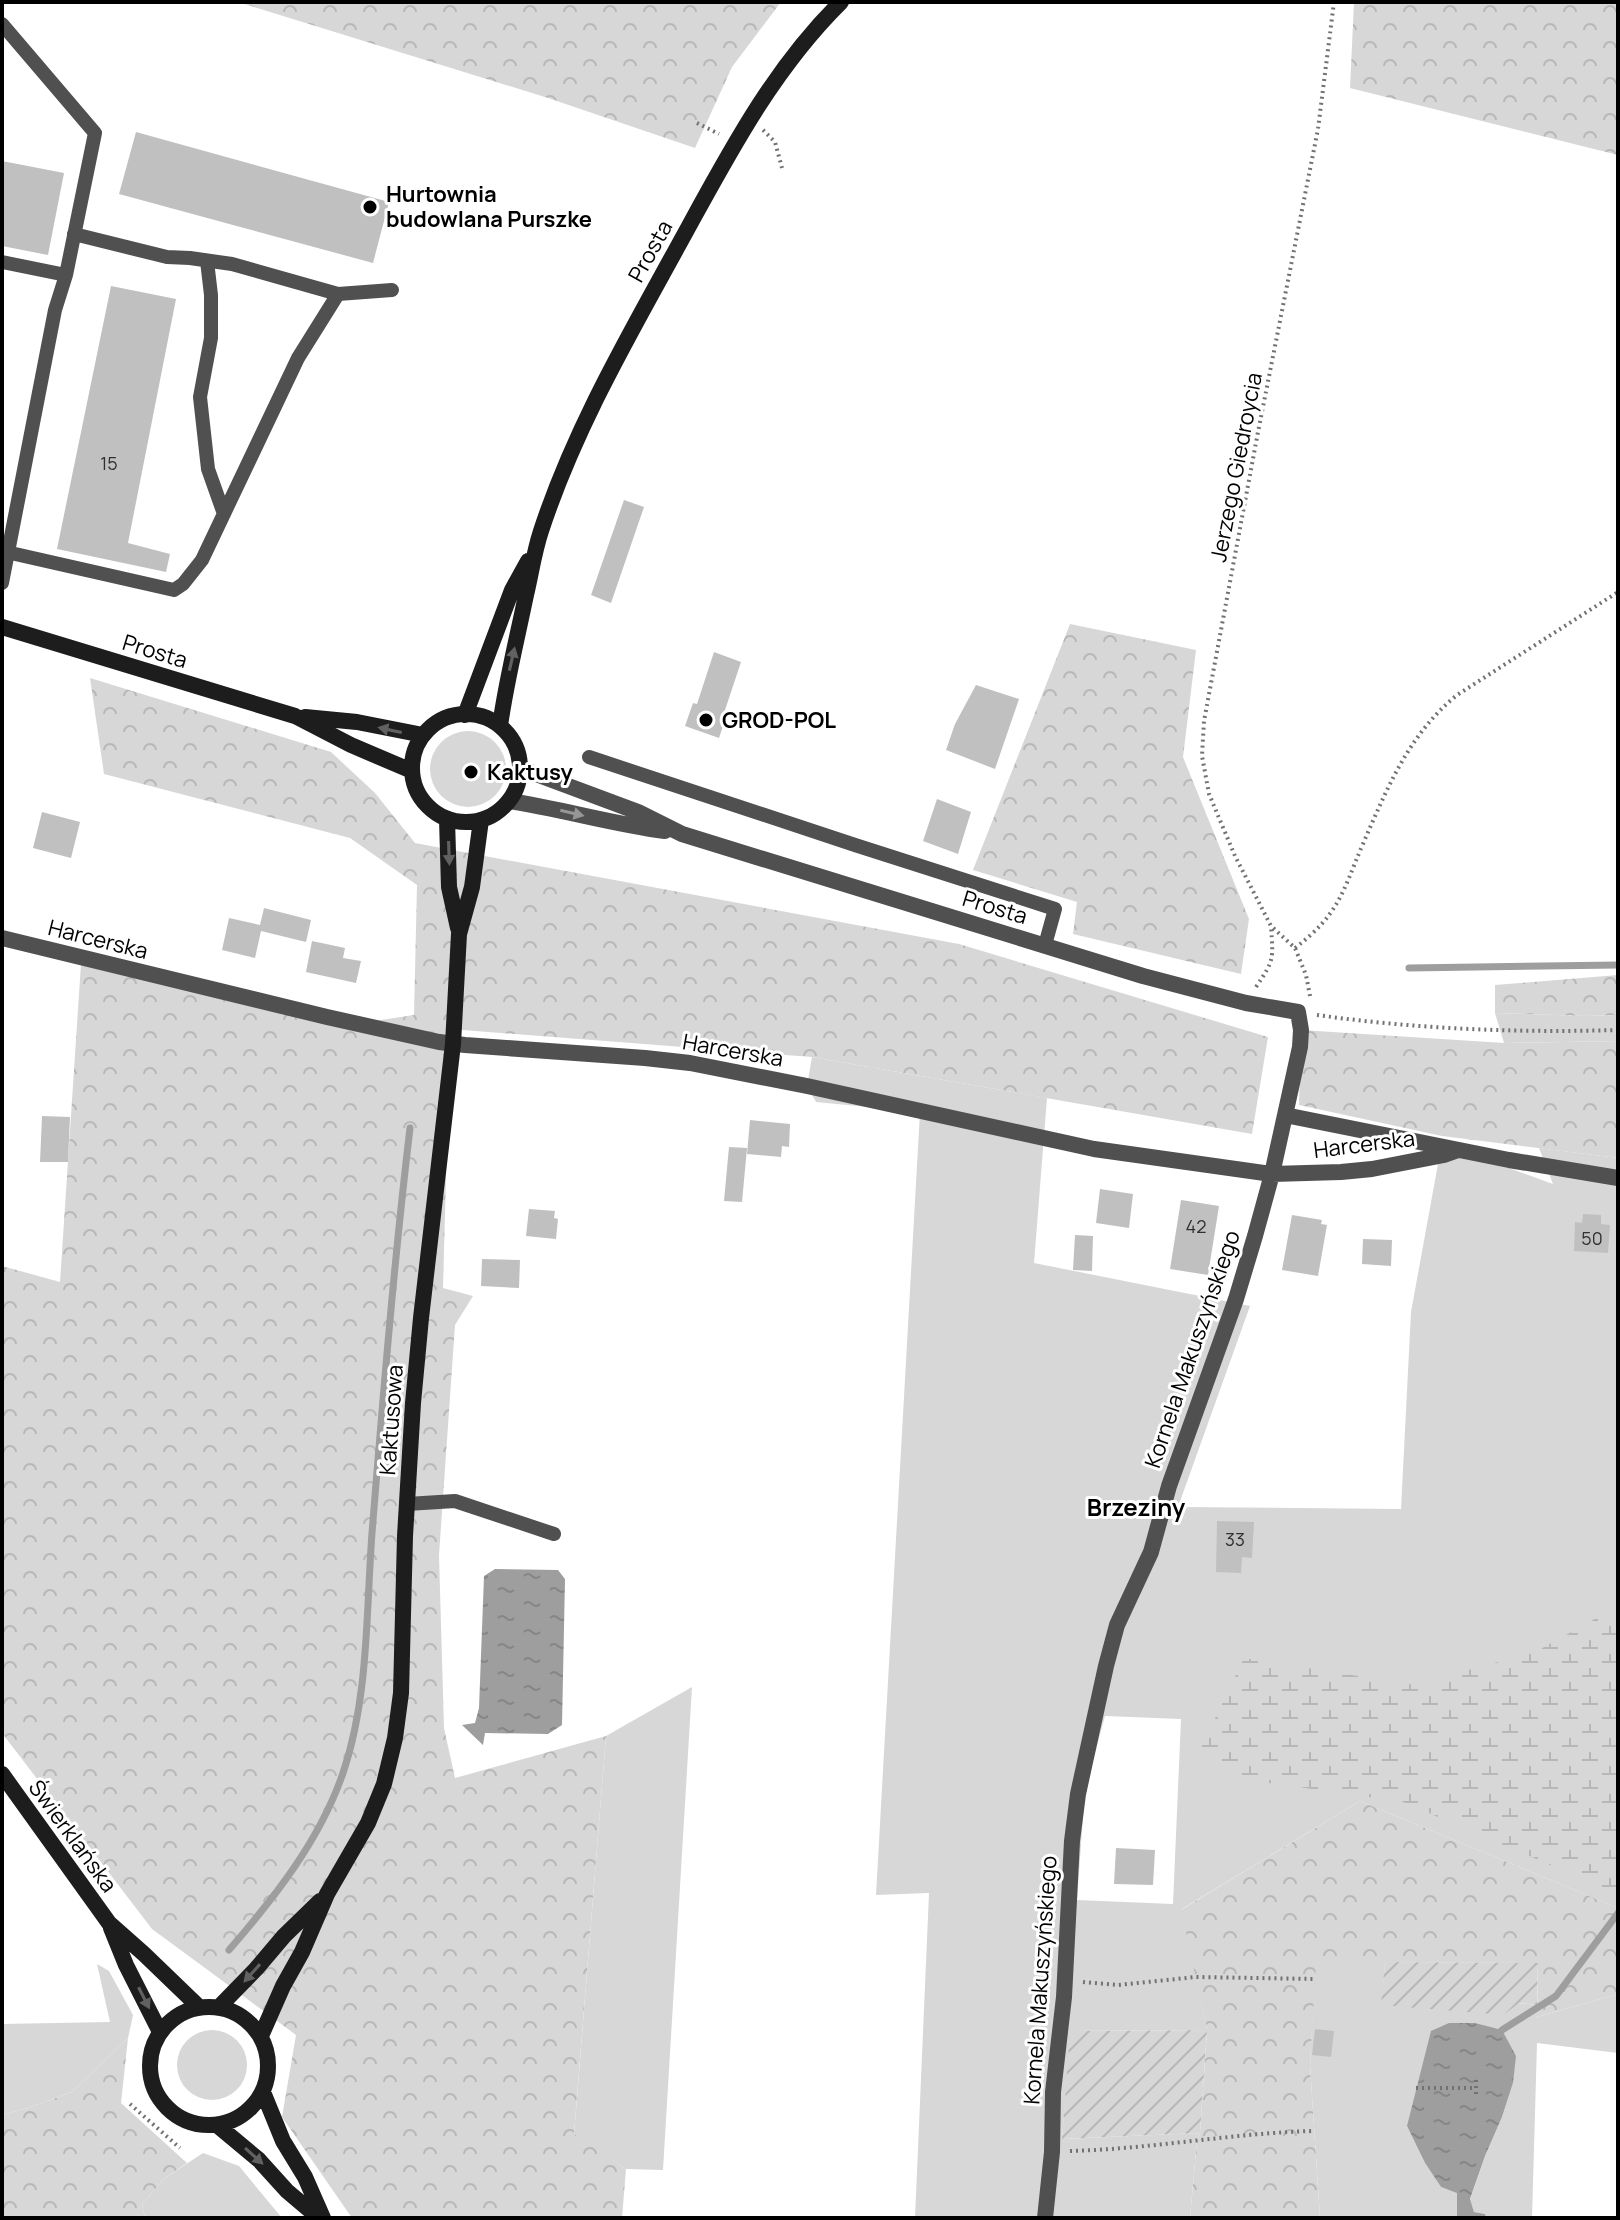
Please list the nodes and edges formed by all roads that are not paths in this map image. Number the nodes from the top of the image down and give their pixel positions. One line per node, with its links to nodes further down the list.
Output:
1 (841, 2): 12 (street, Prosta)
2 (2, 24): 3 (lane)
3 (74, 234): 4 (lane); 6 (lane)
4 (207, 261): 8 (lane); 9 (lane)
5 (2, 262): 6 (lane)
6 (66, 275): 10 (lane)
7 (392, 290): 8 (lane)
8 (338, 294): 9 (lane)
9 (224, 514): 10 (lane)
10 (5, 552): 11 (lane)
11 (2, 583)
12 (519, 591): 14 (street, Prosta); 16 (street, Prosta, one-way to 12)
13 (2, 627): 15 (street, Prosta)
14 (465, 715): 16 (street); 17 (street)
15 (295, 716): 17 (street, Prosta, one-way to 15); 20 (street, Prosta)
16 (500, 726): 19 (street)
17 (423, 735): 20 (street)
18 (589, 757): 27 (lane)
19 (520, 768): 21 (street); 24 (street, Prosta)
20 (412, 771): 22 (street)
21 (509, 801): 23 (street); 24 (street, Prosta, one-way to 24)
22 (447, 819): 23 (street); 25 (street, Kaktusowa, one-way to 25)
23 (481, 820): 25 (street, Kaktusowa)
24 (682, 834): 27 (street, Prosta)
25 (459, 934): 29 (street, Kaktusowa)
26 (2, 938): 29 (street, Harcerska)
27 (1045, 945): 28 (street, Prosta)
28 (1305, 1013): 30 (street, Kornela Makuszyńskiego)
29 (453, 1044): 32 (street, Harcerska); 34 (street, Kaktusowa)
30 (1285, 1115): 31 (street, Harcerska); 32 (street, Kornela Makuszyńskiego)
31 (1458, 1150): 32 (street, Harcerska); 33 (street, Harcerska)
32 (1272, 1174): 46 (street, Kornela Makuszyńskiego)
33 (1618, 1178)
34 (407, 1504): 35 (lane); 37 (street, Kaktusowa)
35 (554, 1534)
36 (2, 1774): 38 (street, Świerklańska)
37 (327, 1894): 40 (street, Kaktusowa, one-way to 40); 42 (street, Kaktusowa)
38 (109, 1923): 39 (street, Świerklańska); 41 (street, Świerklańska, one-way to 41)
39 (199, 2007): 40 (street); 41 (street)
40 (219, 2007): 42 (street)
41 (160, 2032): 44 (street)
42 (261, 2036): 43 (street)
43 (263, 2092): 44 (street); 45 (street)
44 (217, 2125): 45 (street, one-way to 45)
45 (321, 2218)
46 (1045, 2218)

